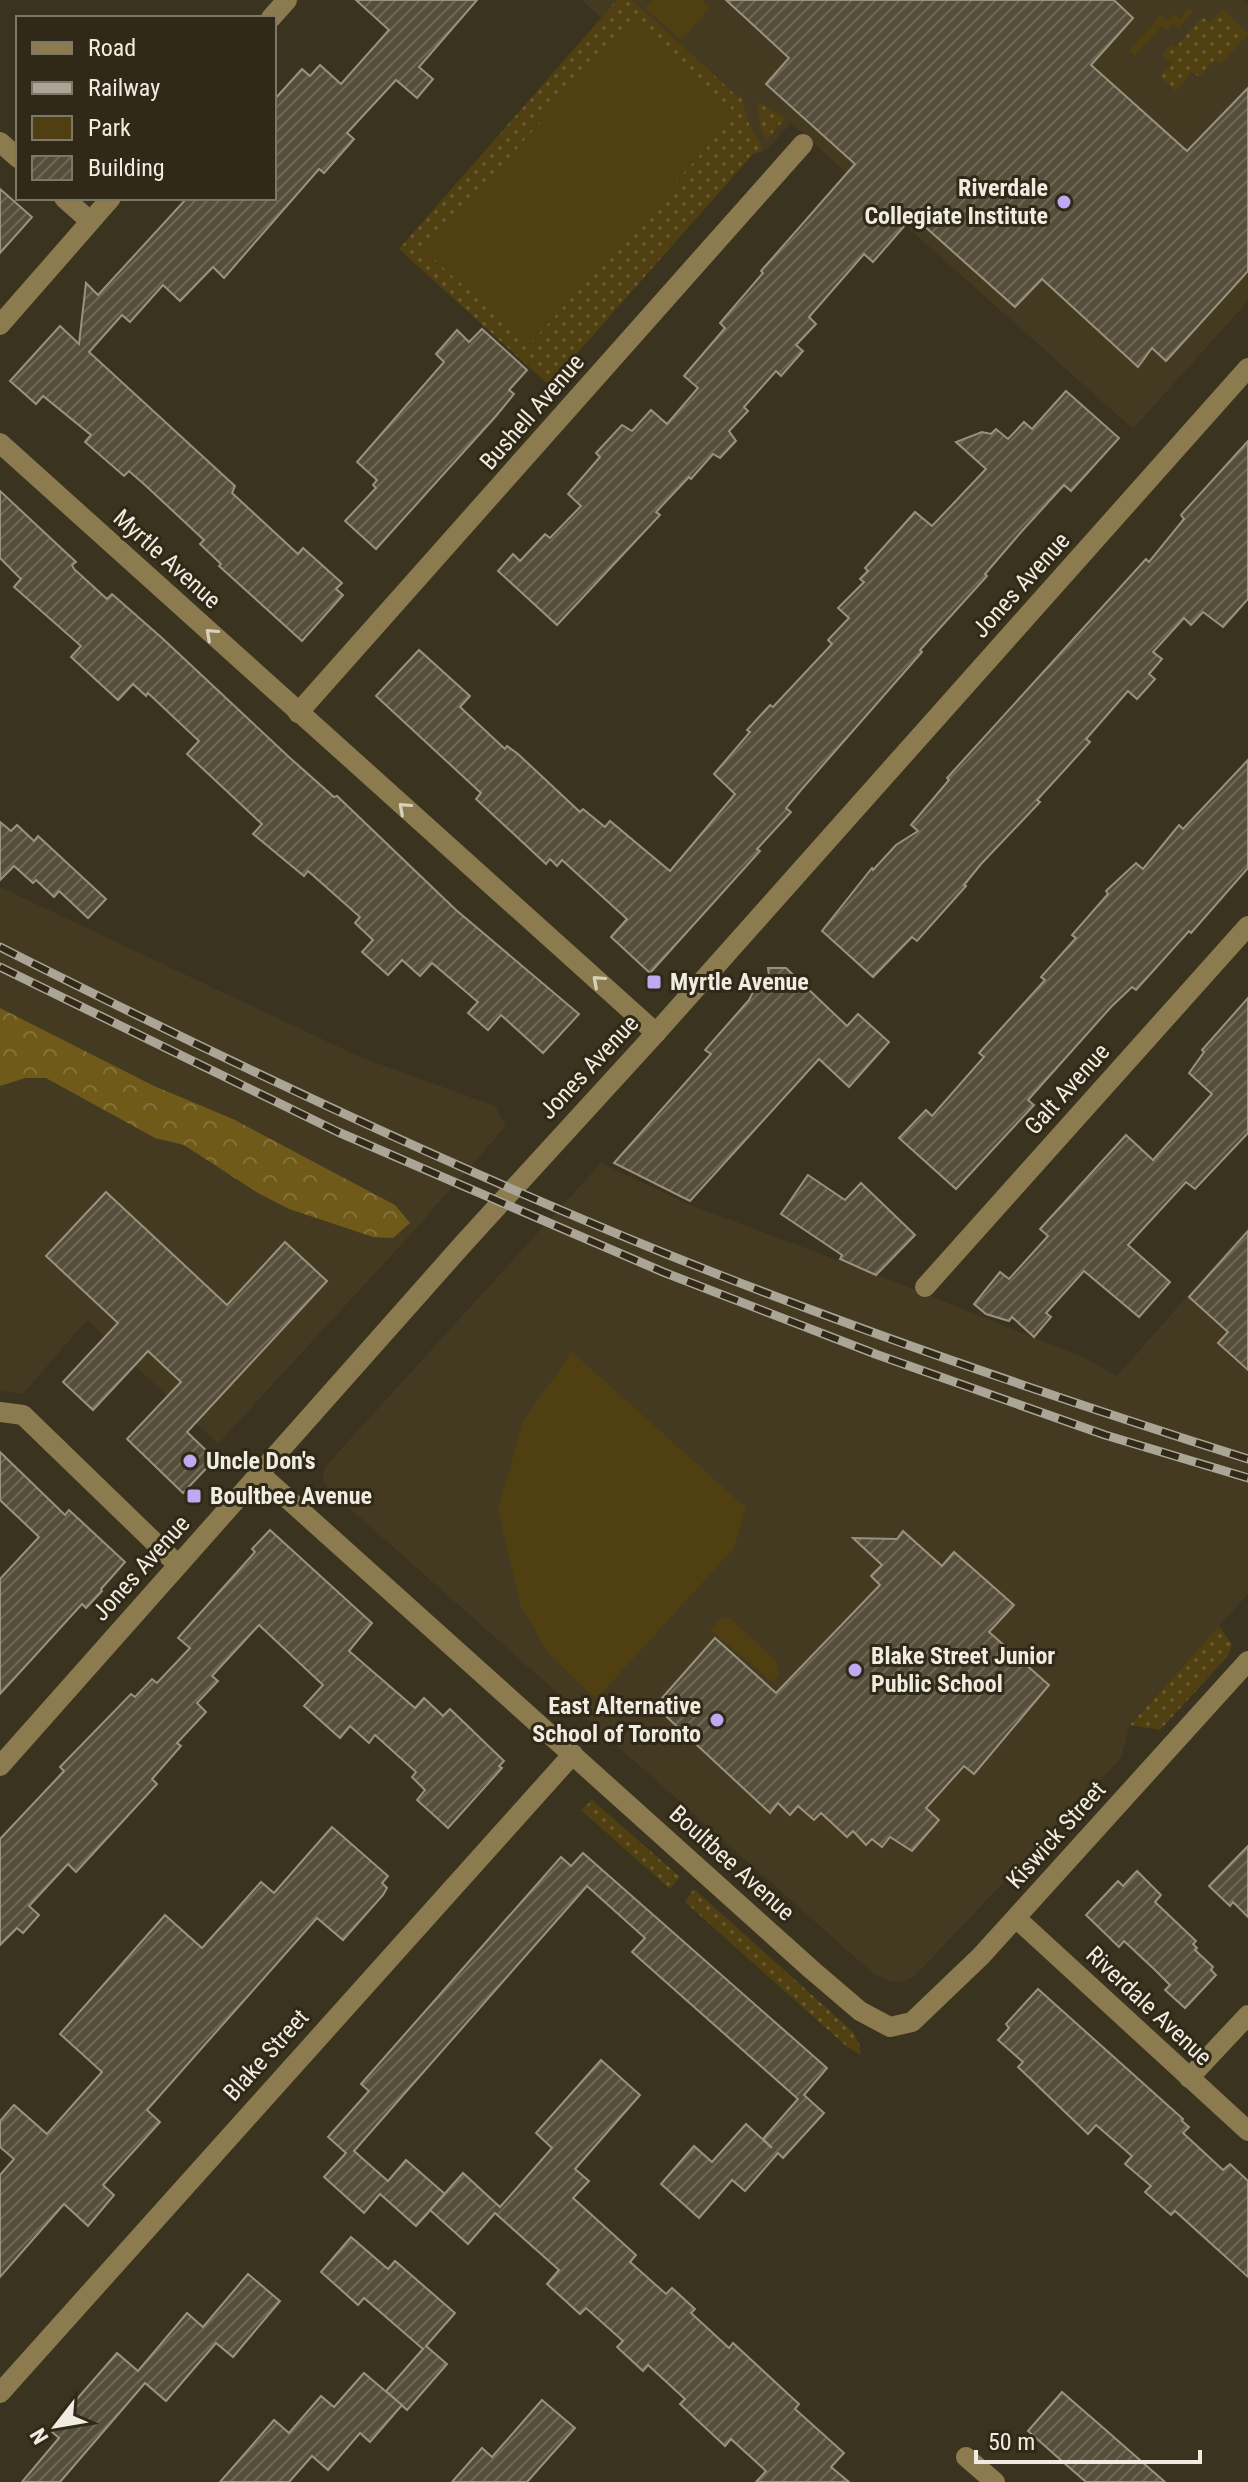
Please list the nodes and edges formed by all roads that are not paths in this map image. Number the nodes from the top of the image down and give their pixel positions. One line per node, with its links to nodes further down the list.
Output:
1 (287, 0): 2 (street)
2 (273, 16)
3 (0, 142): 5 (street)
4 (803, 144): 12 (street, Bushell Avenue)
5 (16, 156)
6 (66, 200): 8 (street)
7 (109, 200): 8 (street)
8 (90, 221): 9 (street)
9 (0, 325)
10 (1248, 368): 14 (street, Jones Avenue)
11 (0, 443): 12 (street, Myrtle Avenue, one-way to 11)
12 (298, 713): 14 (street, Myrtle Avenue, one-way to 12)
13 (1248, 926): 15 (street, Galt Avenue)
14 (656, 1033): 17 (street, Jones Avenue)
15 (925, 1287)
16 (0, 1412): 18 (street)
17 (260, 1474): 18 (street, Jones Avenue); 20 (street, Boultbee Avenue)
18 (178, 1565): 21 (street, Jones Avenue)
19 (1248, 1661): 22 (street, Kiswick Street)
20 (573, 1754): 24 (street, Boultbee Avenue); 27 (street, Blake Street)
21 (0, 1766)
22 (1016, 1918): 24 (street, Kiswick Street); 25 (street, Riverdale Avenue)
23 (1248, 2015): 25 (street)
24 (890, 2027)
25 (1189, 2078): 26 (street, Riverdale Avenue)
26 (1248, 2131)
27 (0, 2393)
28 (966, 2457): 29 (street)
29 (995, 2482)

